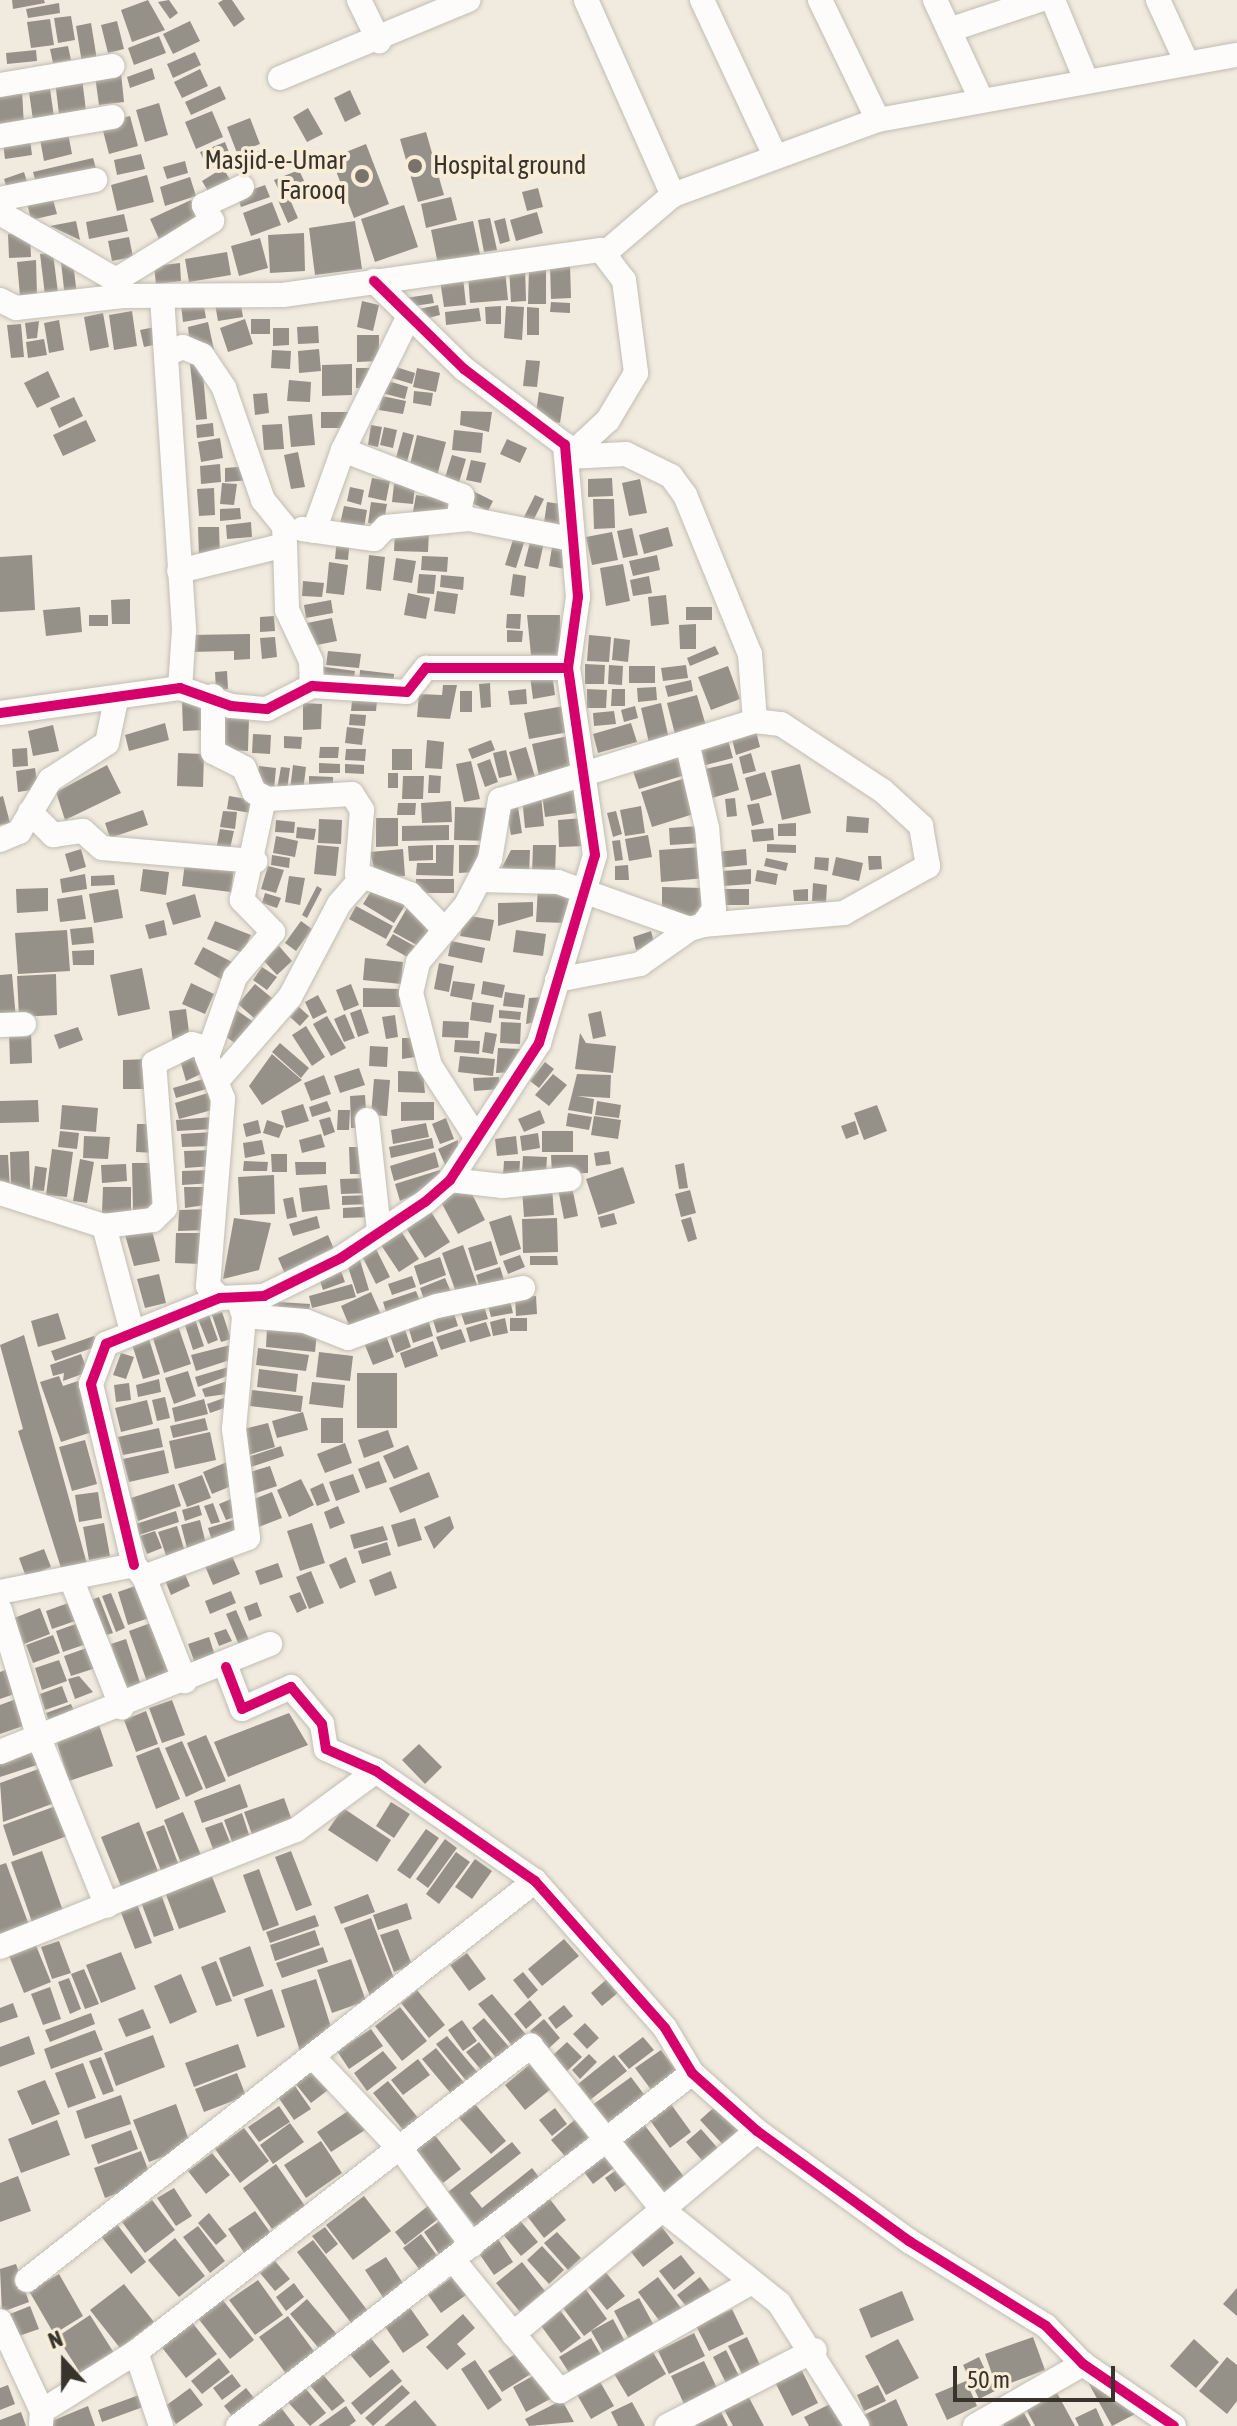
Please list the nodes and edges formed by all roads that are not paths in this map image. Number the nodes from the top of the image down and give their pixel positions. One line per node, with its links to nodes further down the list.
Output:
1 (359, 0): 11 (street)
2 (467, 0): 11 (street)
3 (586, 0): 25 (street)
4 (702, 0): 22 (street)
5 (820, 0): 20 (street)
6 (935, 0): 10 (street)
7 (1039, 0): 10 (street)
8 (1053, 0): 16 (street)
9 (1158, 0): 13 (street)
10 (949, 30): 18 (street)
11 (379, 41): 15 (street)
12 (1237, 55): 13 (street)
13 (1187, 63): 16 (street)
14 (112, 66): 17 (street)
15 (280, 78)
16 (1086, 80): 18 (street)
17 (0, 85)
18 (981, 99): 20 (street)
19 (112, 117): 21 (street)
20 (878, 120): 22 (street)
21 (0, 136)
22 (775, 156): 25 (street)
23 (95, 180): 26 (street)
24 (242, 187): 29 (street)
25 (673, 195): 27 (street)
26 (1, 199): 29 (street)
27 (605, 253): 28 (street); 35 (street)
28 (374, 281): 30 (street); 32 (street)
29 (121, 288): 30 (street); 31 (street)
30 (162, 297): 33 (street)
31 (0, 300)
32 (408, 318): 34 (street); 35 (street)
33 (169, 353): 38 (street); 40 (street)
34 (343, 450): 36 (street); 37 (street)
35 (568, 457): 39 (street); 47 (street)
36 (469, 519): 37 (street); 39 (street)
37 (314, 531): 38 (street)
38 (284, 536): 40 (street); 42 (street)
39 (571, 539): 41 (street)
40 (179, 571): 43 (street)
41 (568, 668): 42 (street); 49 (street)
42 (312, 686): 44 (street)
43 (180, 688): 44 (street); 45 (street)
44 (213, 696): 50 (street)
45 (116, 700): 46 (street); 51 (street)
46 (0, 713)
47 (755, 721): 48 (street); 57 (street)
48 (687, 742): 49 (street); 57 (street)
49 (582, 774): 55 (street); 56 (street)
50 (264, 798): 53 (street); 54 (street)
51 (30, 812): 52 (street); 53 (street)
52 (0, 840)
53 (255, 861): 60 (street)
54 (361, 879): 58 (street); 61 (street)
55 (480, 880): 56 (street); 58 (street)
56 (583, 889): 57 (street); 59 (street)
57 (697, 927): 59 (street)
58 (443, 928): 63 (street)
59 (557, 980): 63 (street)
60 (208, 1049): 61 (street); 67 (street)
61 (217, 1081): 70 (street)
62 (367, 1120): 68 (street)
63 (476, 1137): 65 (street)
64 (570, 1179): 65 (street)
65 (450, 1180): 68 (street)
66 (0, 1193): 67 (street)
67 (104, 1226): 71 (street)
68 (379, 1231): 70 (street)
69 (523, 1288): 70 (street)
70 (234, 1304): 71 (street); 72 (street)
71 (132, 1331): 72 (street)
72 (139, 1571): 73 (street); 78 (street)
73 (72, 1581): 74 (street); 79 (street)
74 (0, 1592)
75 (0, 1610): 80 (street)
76 (270, 1644): 77 (street)
77 (226, 1667): 78 (street); 82 (street)
78 (185, 1681): 79 (street)
79 (122, 1708): 80 (street)
80 (39, 1738): 81 (street); 84 (street)
81 (0, 1752)
82 (376, 1771): 83 (street); 84 (street)
83 (535, 1881): 86 (street); 87 (street)
84 (107, 1906): 85 (street)
85 (0, 1947)
86 (314, 2058): 90 (street); 93 (street)
87 (692, 2073): 88 (street); 89 (street)
88 (757, 2131): 91 (street); 99 (street)
89 (608, 2139): 90 (street); 91 (street); 92 (street)
90 (403, 2152): 92 (street); 98 (street)
91 (663, 2210): 94 (street); 96 (street)
92 (463, 2253): 96 (street); 103 (street)
93 (27, 2280)
94 (752, 2282): 96 (street); 97 (street)
95 (0, 2321): 100 (street)
96 (513, 2334)
97 (815, 2350): 104 (street); 105 (street)
98 (136, 2352): 100 (street); 102 (street)
99 (1083, 2364): 101 (street); 106 (street)
100 (41, 2418)
101 (1166, 2420): 107 (street)
102 (161, 2426)
103 (238, 2426)
104 (667, 2426)
105 (857, 2426)
106 (975, 2426)
107 (1135, 2426)

